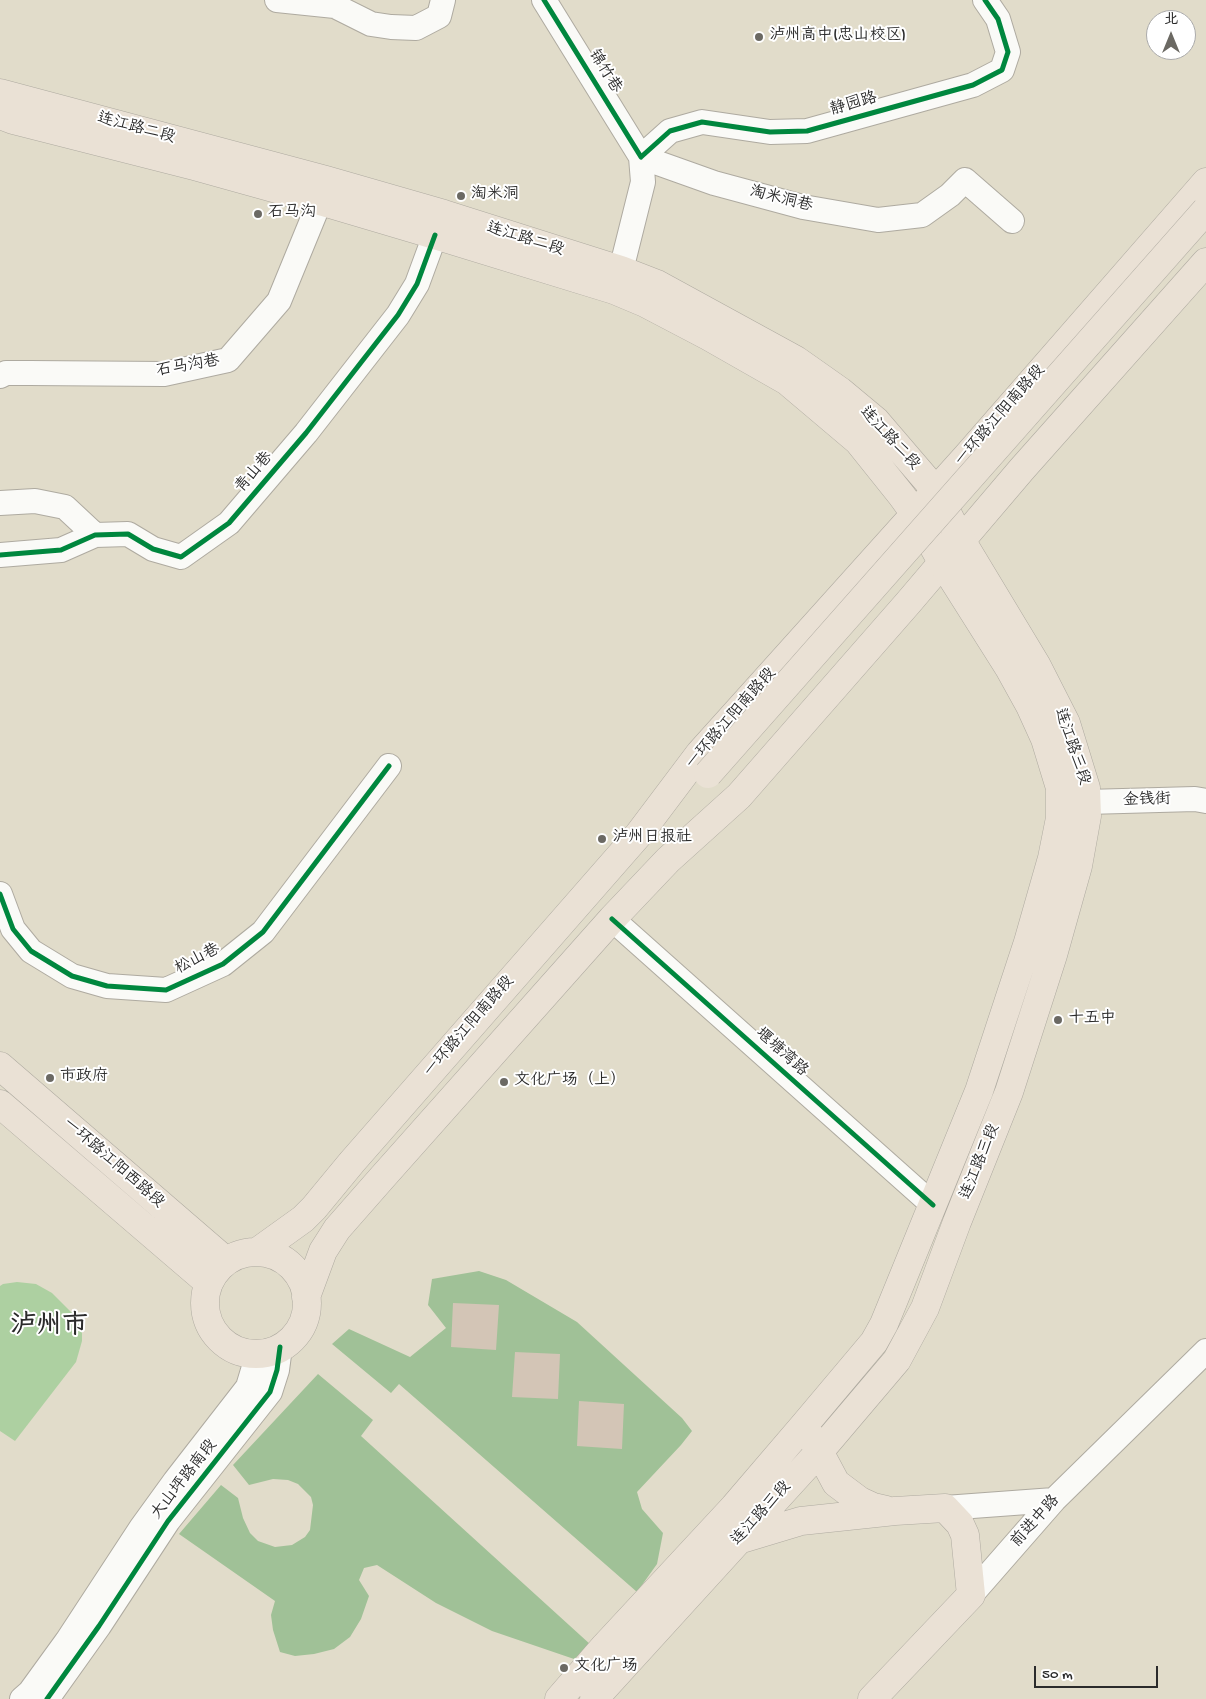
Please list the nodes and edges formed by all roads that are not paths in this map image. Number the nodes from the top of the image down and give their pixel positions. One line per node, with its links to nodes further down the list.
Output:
1 (277, 0): 2 (street)
2 (443, 0)
3 (544, 0): 7 (street, 锦竹巷)
4 (985, 0): 7 (street, 静园路)
5 (0, 93): 9 (main road, 连江路二段)
6 (0, 115): 9 (main road, 连江路二段)
7 (641, 157): 11 (street, 淘米洞巷); 15 (street)
8 (1206, 182): 17 (main road, 一环路江阳南路段)
9 (323, 190): 12 (main road, 连江路二段); 15 (main road, 连江路二段); 16 (street, 石马沟巷)
10 (1206, 210): 29 (main road, bridge)
11 (1012, 221)
12 (436, 234): 21 (main road, 连江路二段); 22 (street, 青山巷)
13 (1206, 234): 29 (main road)
14 (1206, 262): 18 (main road, 一环路江阳南路段)
15 (621, 270): 19 (main road, 连江路二段)
16 (0, 376)
17 (1004, 413): 18 (main road); 19 (main road, 一环路江阳南路段)
18 (1045, 443): 23 (main road, 一环路江阳南路段)
19 (936, 491): 21 (main road, 一环路江阳南路段); 23 (main road, 连江路二段)
20 (0, 503): 22 (street)
21 (915, 514): 25 (main road, 连江路二段); 26 (main road, 一环路江阳南路段)
22 (95, 535): 24 (street, 青山巷)
23 (961, 540): 25 (main road, 一环路江阳南路段); 31 (main road, 连江路三段)
24 (0, 555)
25 (942, 562): 27 (main road, 一环路江阳南路段); 38 (main road, 连江路三段)
26 (858, 576): 27 (main road); 32 (main road, 一环路江阳南路段)
27 (904, 607): 33 (main road, 一环路江阳南路段)
28 (389, 766): 34 (street, 松山巷)
29 (714, 781): 32 (main road); 33 (main road)
30 (1206, 800): 31 (street, 金钱街)
31 (1087, 802): 46 (main road, 连江路三段)
32 (639, 834): 39 (main road, 一环路江阳南路段)
33 (668, 860): 35 (main road, 一环路江阳南路段)
34 (0, 894)
35 (612, 919): 38 (street, 堰塘湾路); 42 (main road, 一环路江阳南路段)
36 (0, 1066): 40 (main road, 一环路江阳西路段)
37 (0, 1104): 41 (main road, 一环路江阳西路段)
38 (933, 1206): 45 (main road, 连江路三段)
39 (257, 1252): 40 (main road); 42 (main road)
40 (226, 1261): 41 (main road)
41 (209, 1283): 43 (main road)
42 (306, 1297): 43 (main road)
43 (268, 1350): 52 (street, 大山坪路南段); 53 (street, 大山坪路南段)
44 (1206, 1351): 47 (street, 前进中路)
45 (805, 1424): 46 (main road); 54 (main road, 连江路三段)
46 (819, 1452): 49 (main road); 50 (main road, 连江路三段)
47 (1054, 1500): 48 (street); 51 (street, 前进中路)
48 (945, 1508): 49 (main road); 51 (main road)
49 (895, 1512): 50 (main road)
50 (737, 1540): 55 (main road, 连江路三段)
51 (970, 1595): 56 (main road, 前进中路)
52 (22, 1699)
53 (47, 1699)
54 (559, 1699)
55 (594, 1699)
56 (872, 1699)

